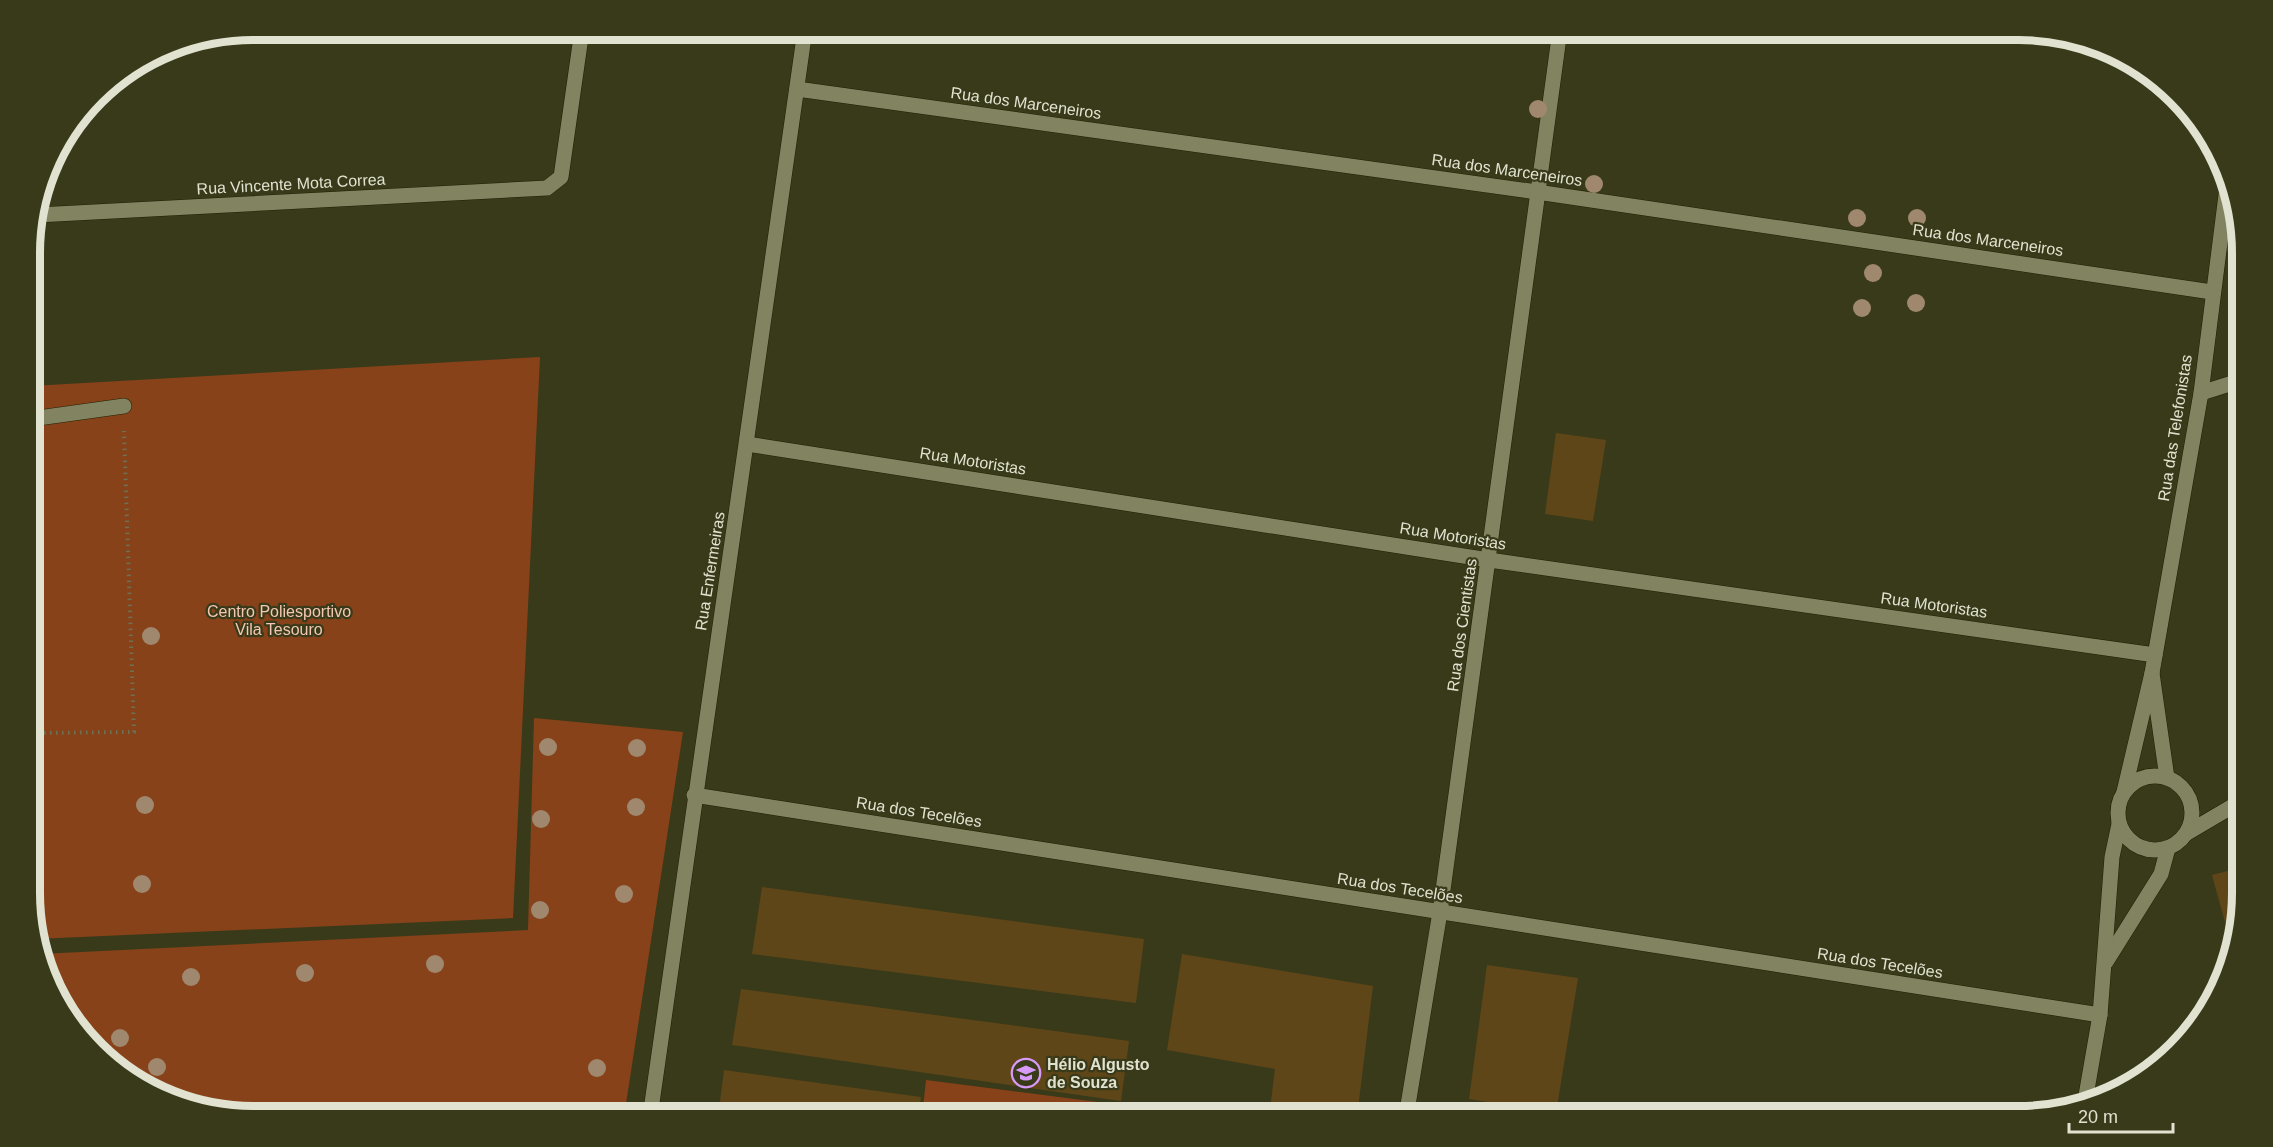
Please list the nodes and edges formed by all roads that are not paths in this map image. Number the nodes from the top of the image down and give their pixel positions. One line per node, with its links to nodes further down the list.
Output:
1 (581, 40): 7 (street, Rua Vincente Mota Correa)
2 (804, 40): 4 (street, Rua Enfermeiras)
3 (1559, 40): 5 (street, Rua dos Cientistas)
4 (797, 89): 5 (street, Rua dos Marceneiros); 13 (street, Rua Enfermeiras)
5 (1537, 192): 8 (street, Rua dos Marceneiros); 14 (street, Rua dos Cientistas)
6 (2225, 200): 8 (street, Rua das Telefonistas)
7 (44, 215)
8 (2212, 292): 10 (street, Rua das Telefonistas)
9 (2232, 383): 10 (street)
10 (2201, 393): 15 (street, Rua das Telefonistas)
11 (124, 406): 12 (street)
12 (41, 418)
13 (747, 444): 14 (street, Rua Motoristas); 19 (street, Rua Enfermeiras)
14 (1489, 560): 15 (street, Rua Motoristas); 24 (street, Rua dos Cientistas)
15 (2155, 655): 16 (street, Rua das Telefonistas)
16 (2152, 673): 17 (street); 18 (street)
17 (2167, 778): 18 (street); 22 (street)
18 (2124, 792): 21 (street)
19 (694, 795): 24 (street, Rua dos Tecelões); 28 (street, Rua Enfermeiras)
20 (2232, 806): 22 (street)
21 (2119, 824): 23 (street); 25 (street)
22 (2187, 833): 23 (street)
23 (2168, 848): 25 (street)
24 (1440, 912): 26 (street, Rua dos Tecelões); 29 (street, Rua dos Cientistas)
25 (2104, 964): 26 (street)
26 (2100, 1015): 27 (street)
27 (2086, 1096)
28 (652, 1106)
29 (1408, 1106)

